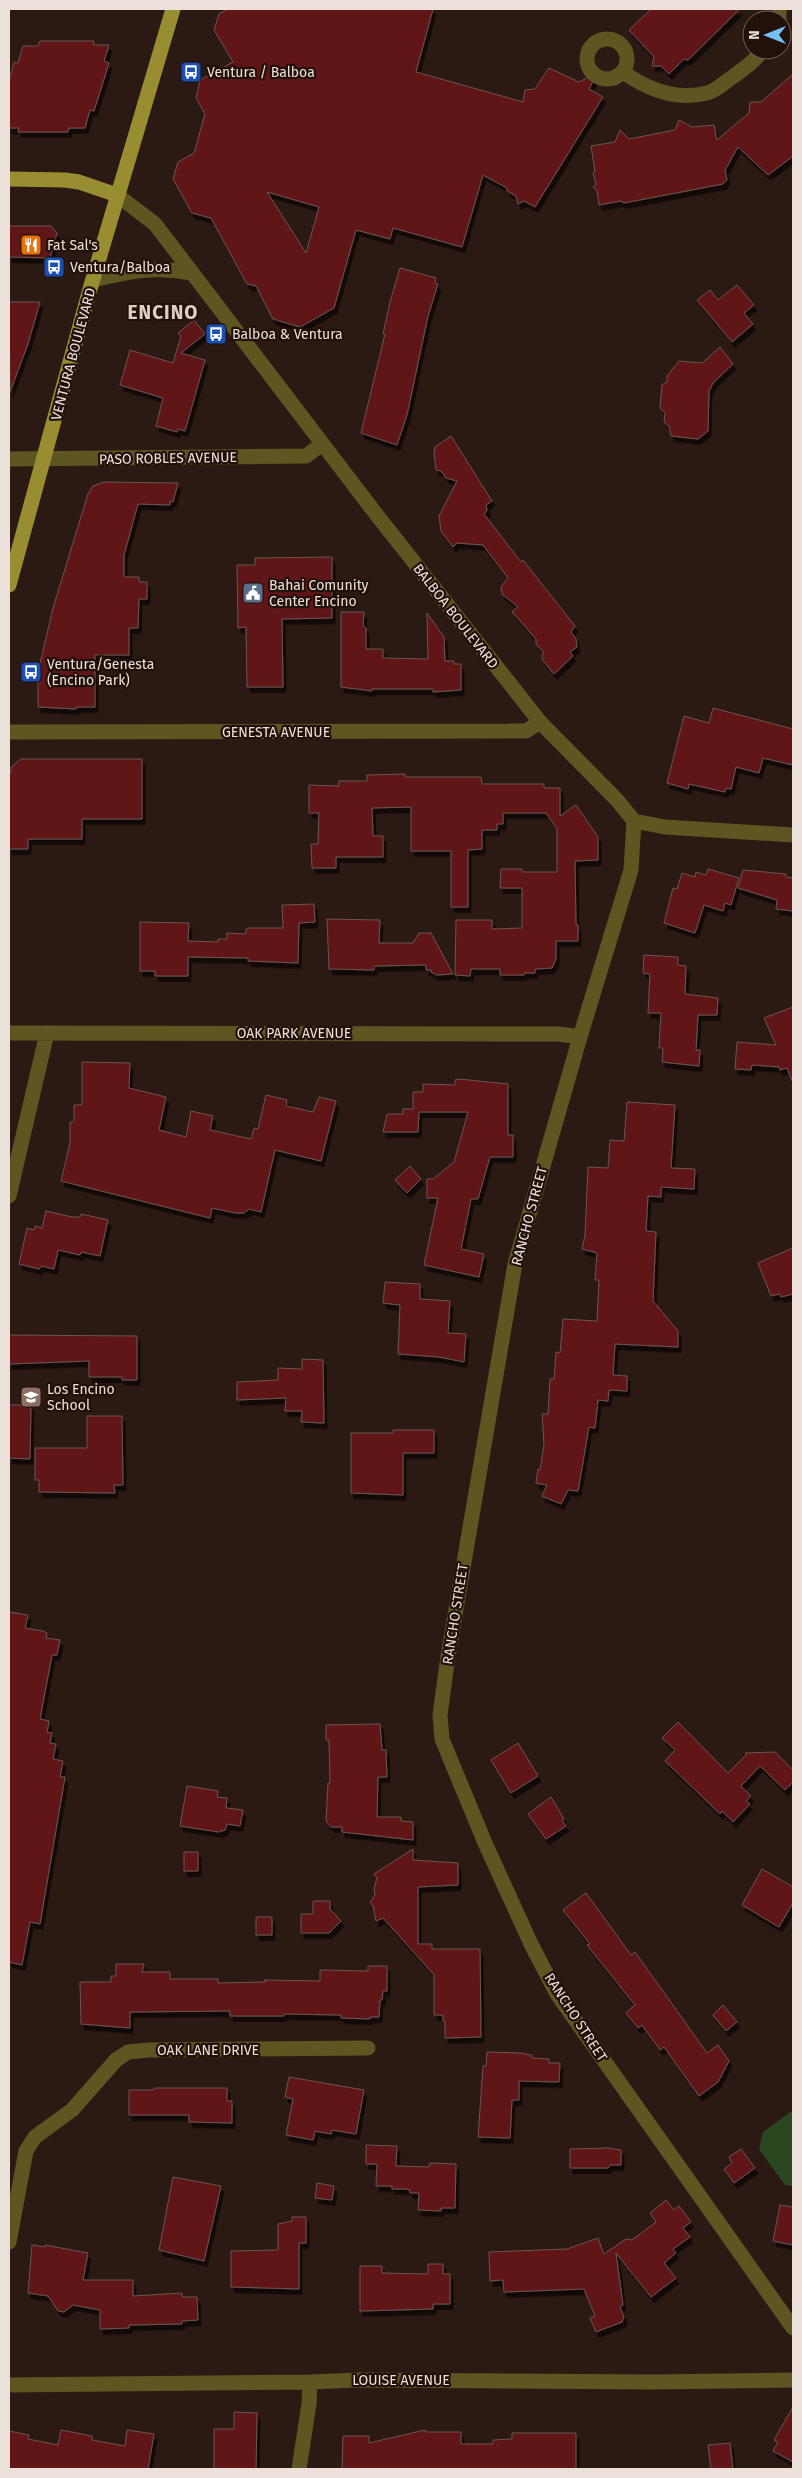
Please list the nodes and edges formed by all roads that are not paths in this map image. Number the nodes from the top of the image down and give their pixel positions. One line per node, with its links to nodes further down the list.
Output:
1 (173, 9): 5 (main road, VENTURA BOULEVARD)
2 (756, 60): 3 (street)
3 (623, 72)
4 (9, 179): 5 (main road, BALBOA BOULEVARD)
5 (117, 195): 6 (street, BALBOA BOULEVARD); 7 (main road, VENTURA BOULEVARD)
6 (192, 273): 7 (street); 8 (street, BALBOA BOULEVARD)
7 (93, 280): 9 (main road, VENTURA BOULEVARD)
8 (322, 444): 9 (street, PASO ROBLES AVENUE); 12 (street, BALBOA BOULEVARD)
9 (45, 458): 10 (street, PASO ROBLES AVENUE); 11 (main road, VENTURA BOULEVARD)
10 (9, 459)
11 (9, 585)
12 (540, 722): 13 (street, GENESTA AVENUE); 14 (street, BALBOA BOULEVARD)
13 (9, 732)
14 (634, 821): 15 (street); 18 (street, RANCHO STREET)
15 (793, 835)
16 (9, 1033): 17 (street, OAK PARK AVENUE)
17 (47, 1033): 18 (street, OAK PARK AVENUE); 19 (street)
18 (580, 1037): 22 (street, RANCHO STREET)
19 (9, 1196)
20 (368, 2048): 21 (street, OAK LANE DRIVE)
21 (9, 2242)
22 (793, 2328)
23 (793, 2380): 24 (street, LOUISE AVENUE)
24 (310, 2382): 25 (street, LOUISE AVENUE); 26 (street)
25 (9, 2385)
26 (299, 2469)

